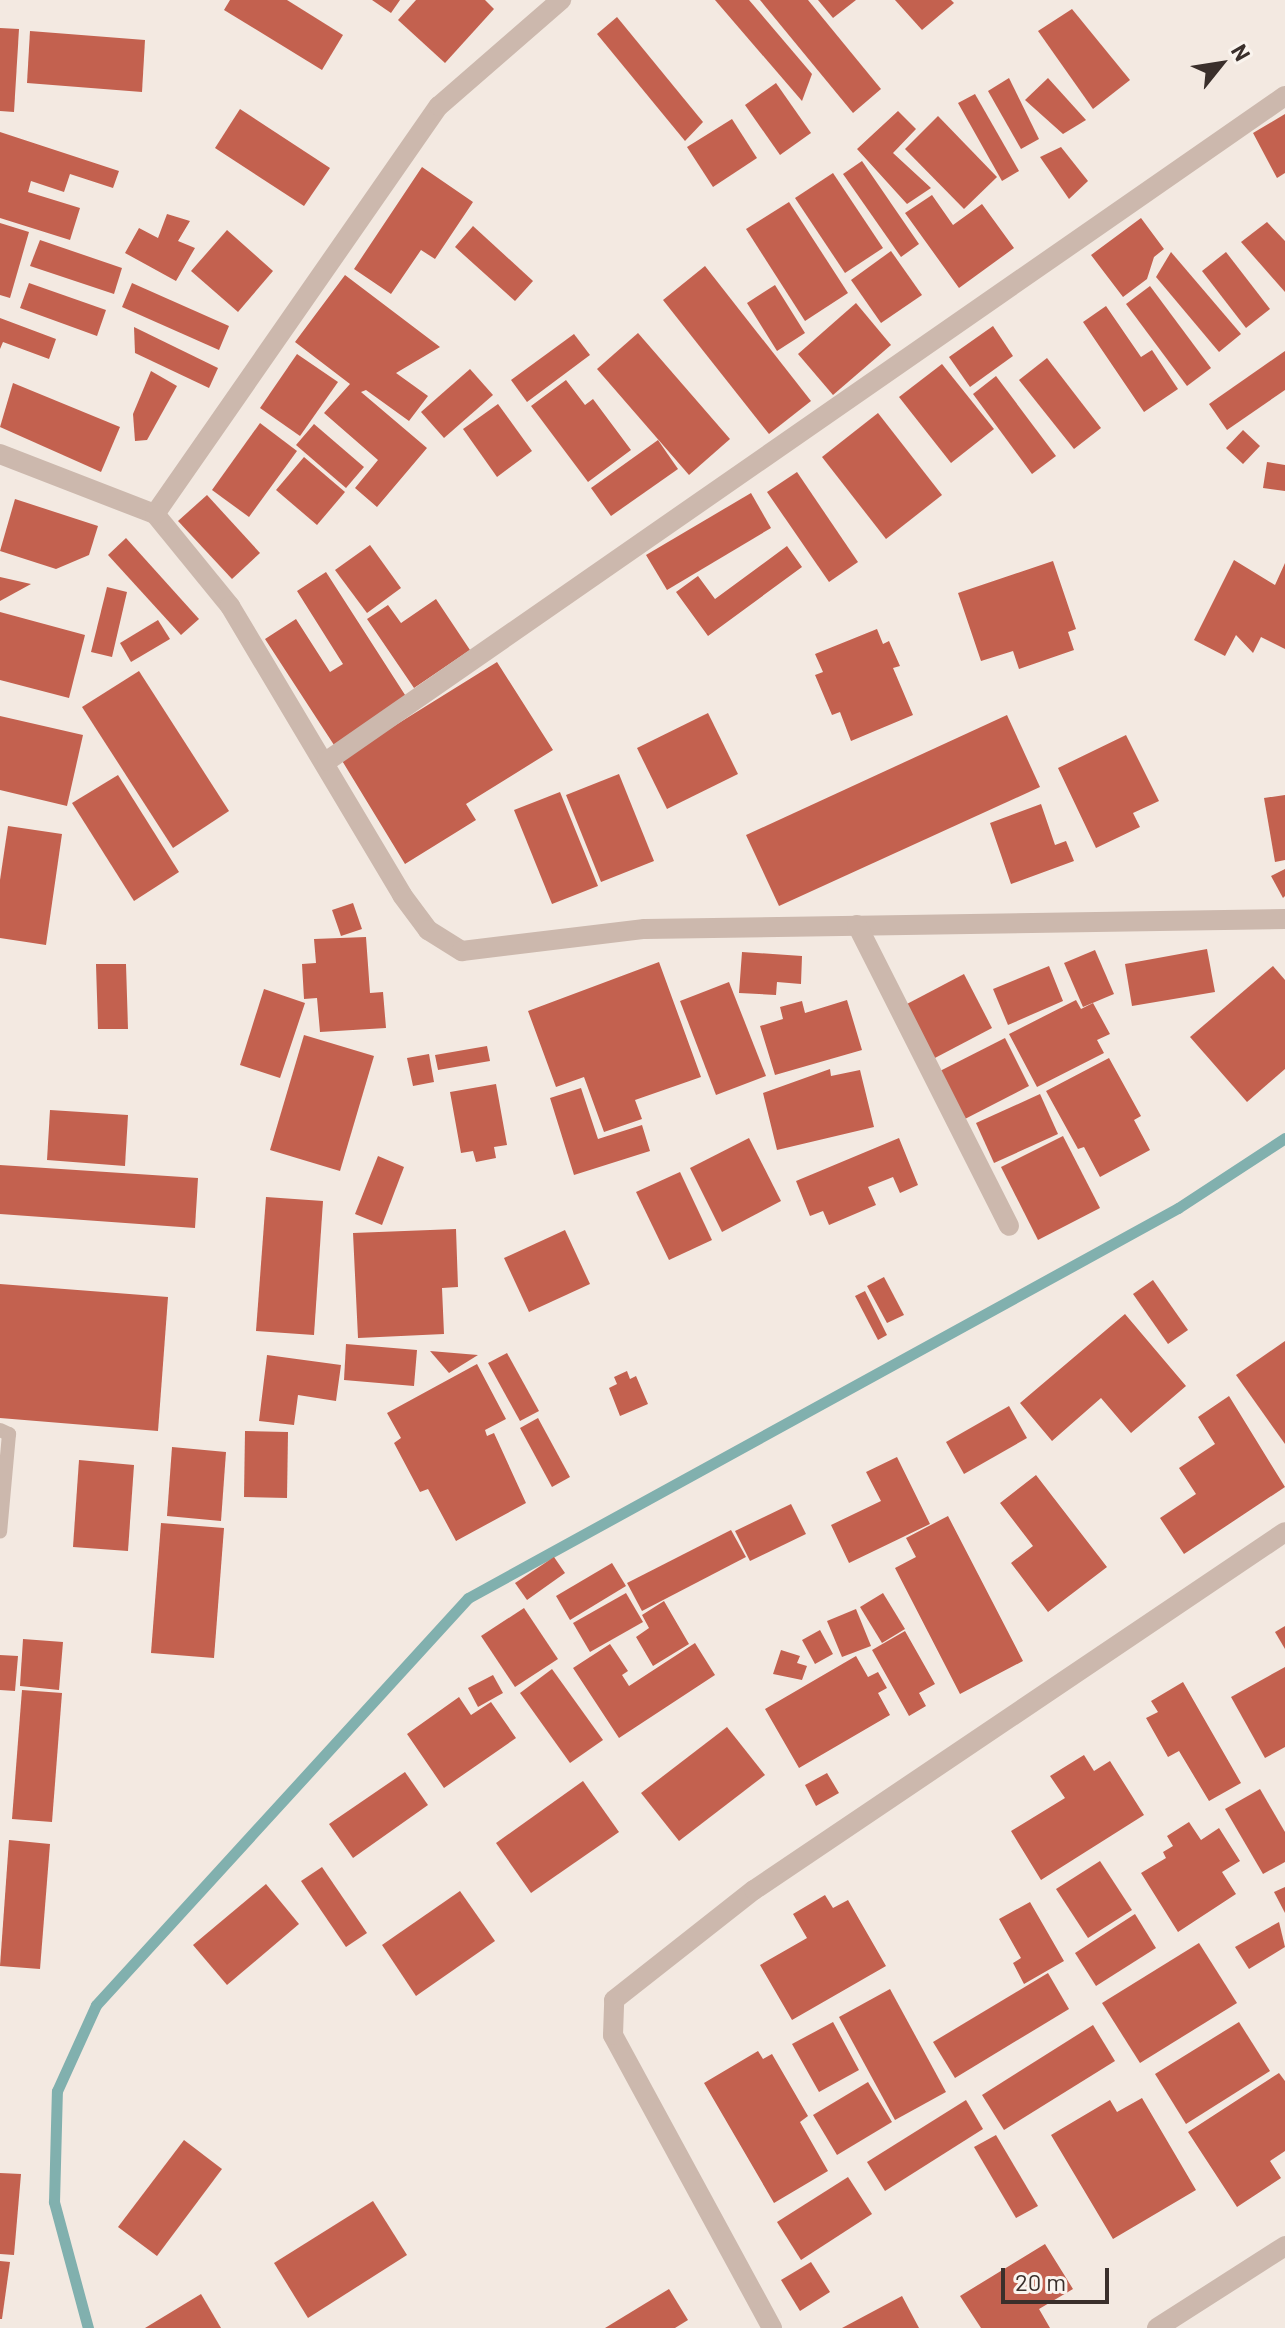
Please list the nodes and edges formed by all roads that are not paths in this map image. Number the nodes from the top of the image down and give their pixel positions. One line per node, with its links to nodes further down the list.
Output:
1 (561, 0): 4 (street)
2 (1285, 96): 5 (street)
3 (0, 454): 4 (street)
4 (155, 514): 5 (street)
5 (327, 761): 7 (street)
6 (1285, 919): 7 (street)
7 (857, 925): 8 (street)
8 (1009, 1226)
9 (0, 1430): 10 (lane)
10 (0, 1532)
11 (1285, 1532): 13 (street)
12 (1285, 2246): 14 (street)
13 (772, 2328)
14 (1157, 2328)

